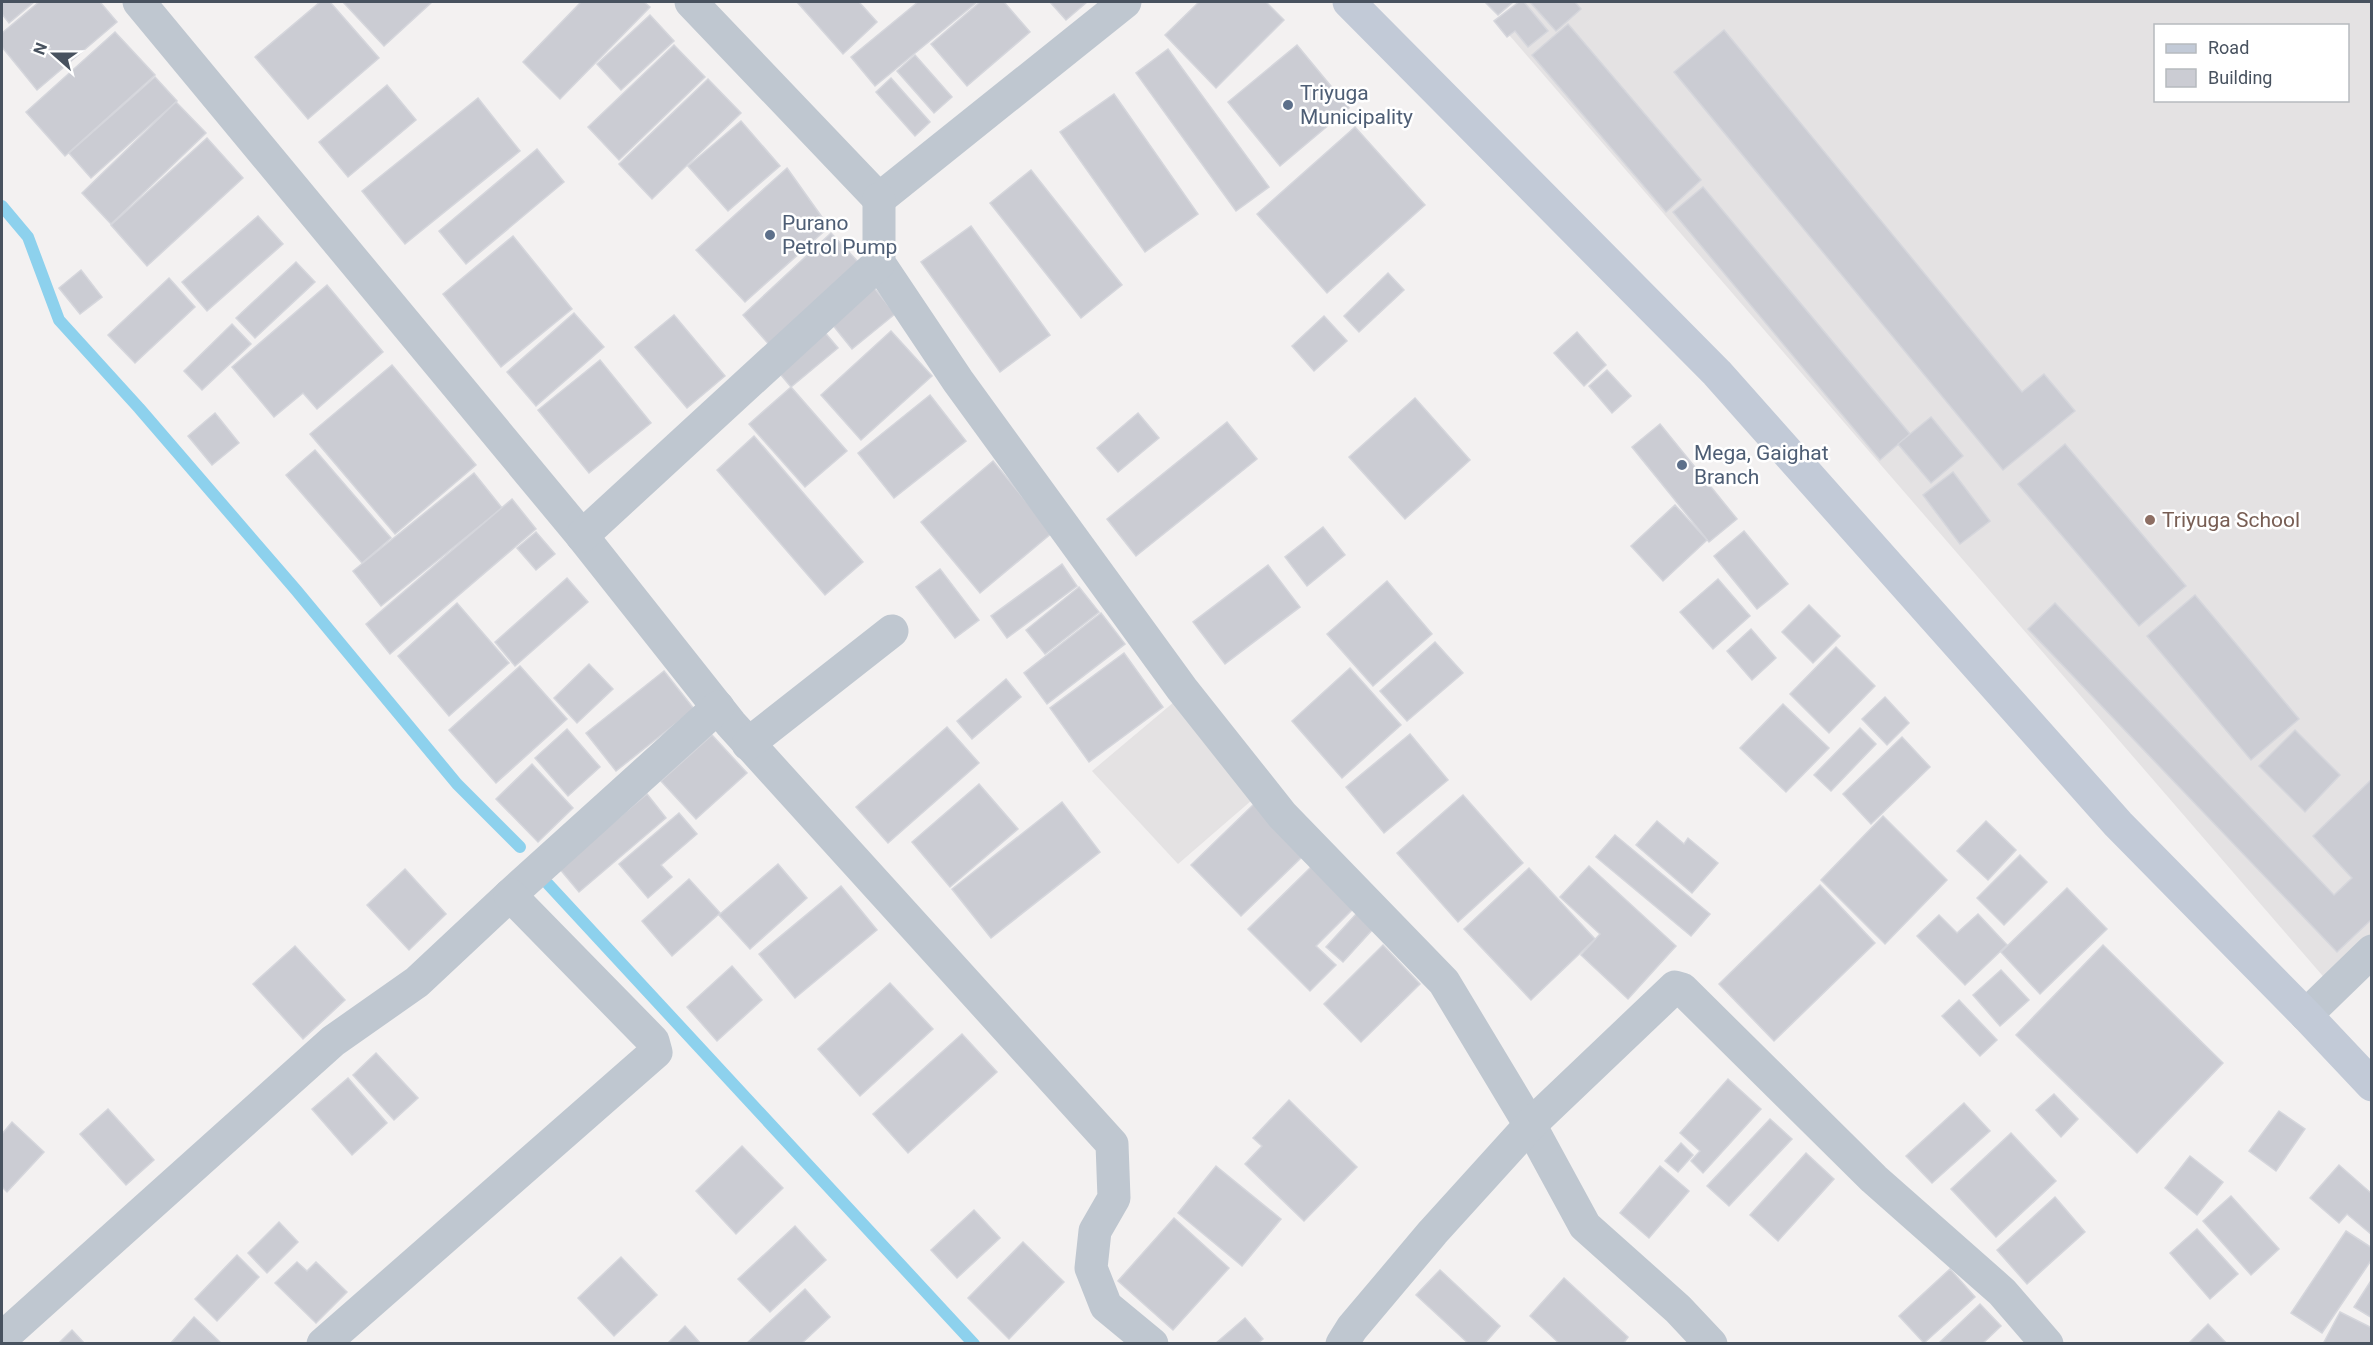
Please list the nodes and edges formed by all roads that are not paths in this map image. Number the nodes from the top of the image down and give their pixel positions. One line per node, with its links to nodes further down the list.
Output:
1 (139, 2): 7 (street)
2 (691, 2): 5 (street)
3 (1125, 2): 5 (street)
4 (1349, 2): 13 (main road)
5 (879, 199): 6 (street)
6 (879, 263): 7 (street); 15 (street)
7 (582, 536): 9 (street)
8 (892, 632): 10 (street)
9 (718, 707): 10 (street); 11 (street)
10 (748, 744): 18 (street)
11 (510, 895): 16 (street); 17 (street)
12 (2372, 951): 13 (street)
13 (2306, 1015): 14 (main road)
14 (2372, 1084)
15 (1530, 1125): 19 (street); 20 (street); 21 (street)
16 (2, 1338)
17 (323, 1344)
18 (1152, 1344)
19 (1342, 1344)
20 (1711, 1344)
21 (2047, 1344)

